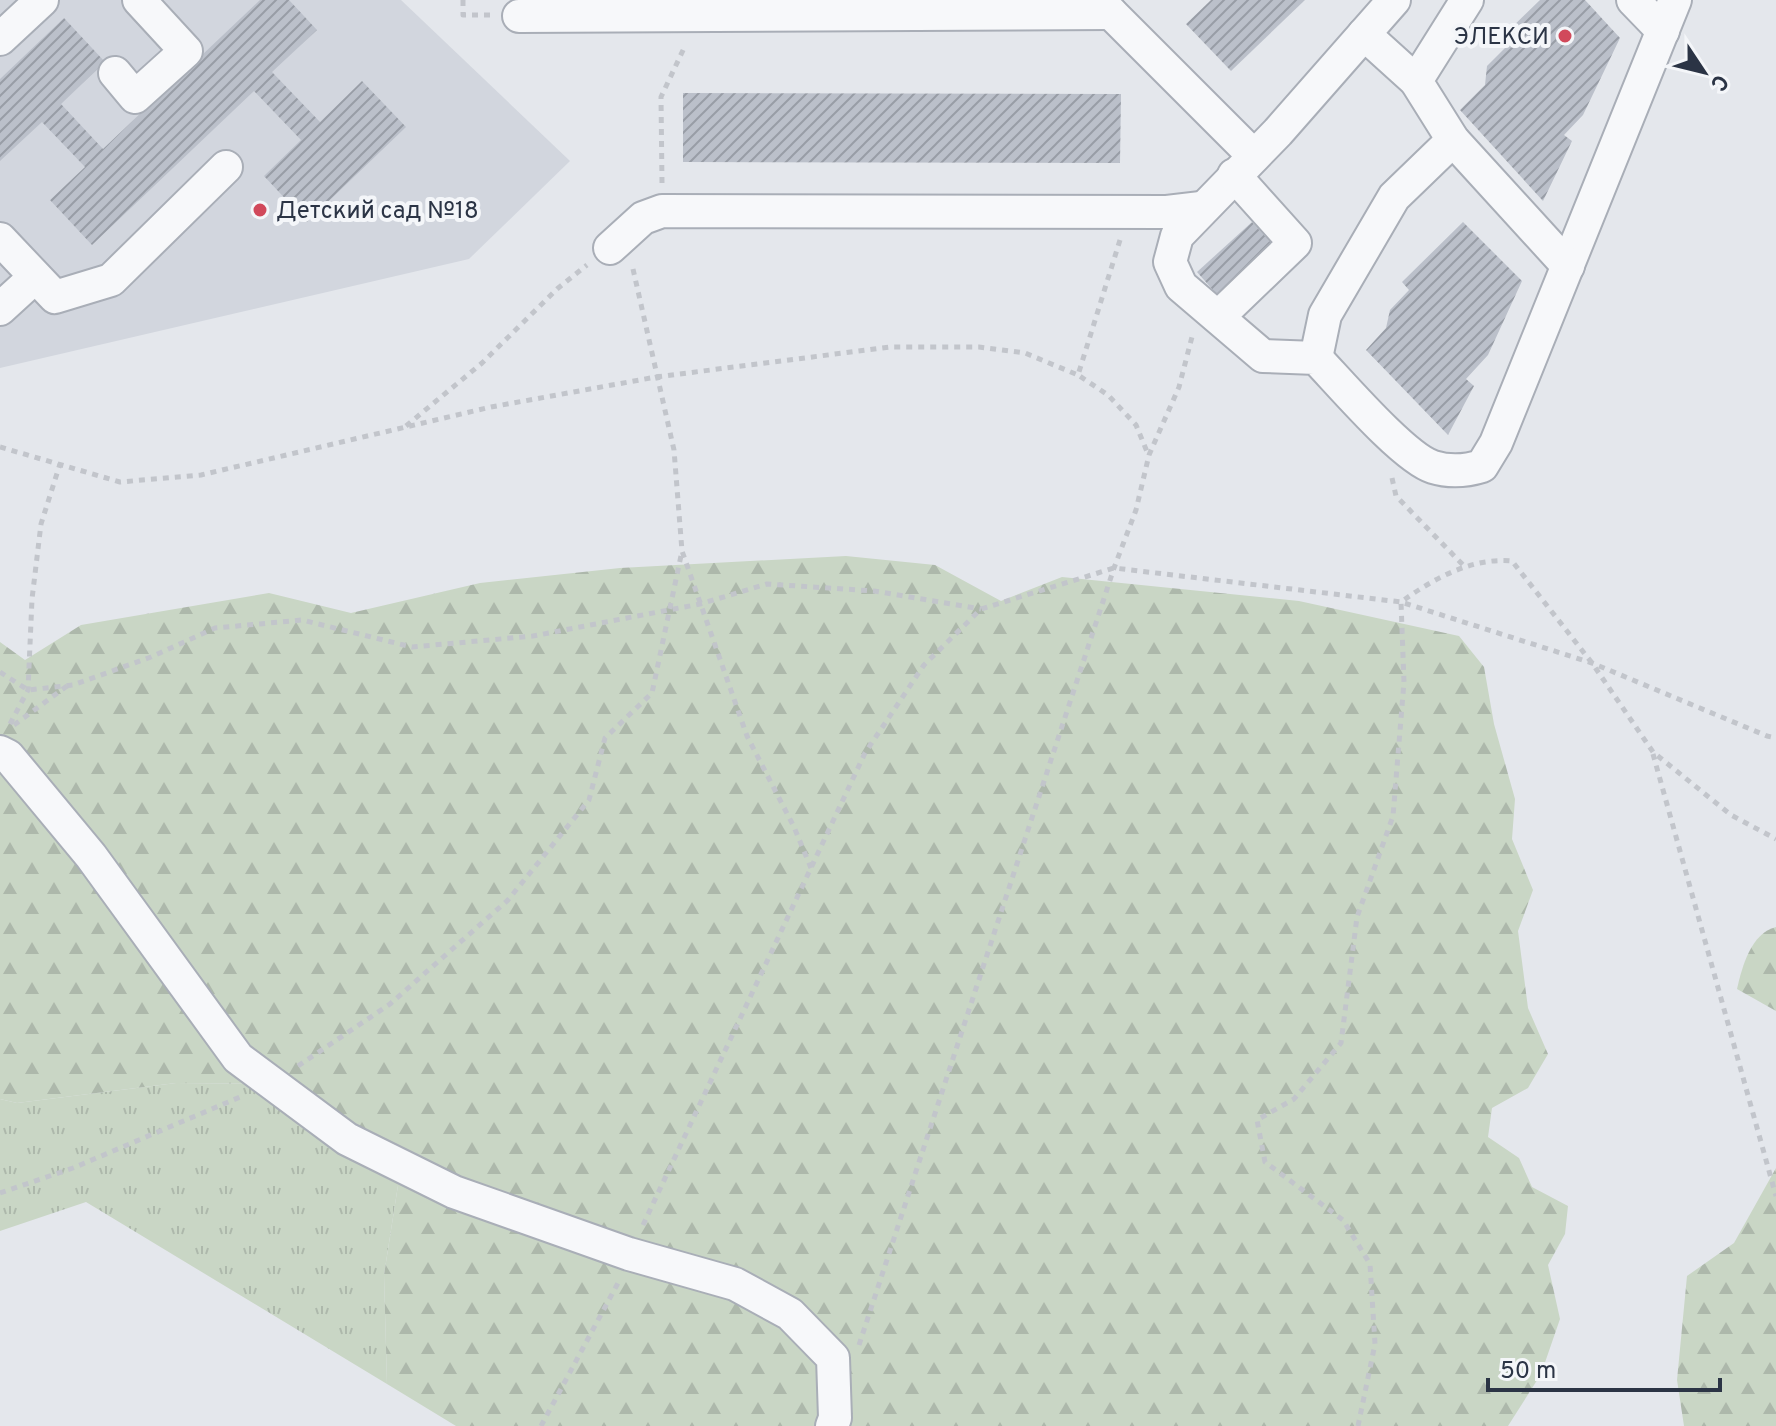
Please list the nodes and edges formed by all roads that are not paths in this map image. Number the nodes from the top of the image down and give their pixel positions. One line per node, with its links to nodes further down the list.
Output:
1 (42, 0): 11 (street)
2 (139, 0): 12 (street)
3 (1394, 0): 10 (street)
4 (1467, 0): 13 (street)
5 (1633, 0): 9 (street)
6 (1675, 0): 9 (street)
7 (1105, 6): 8 (street); 15 (street)
8 (519, 16)
9 (1663, 31): 20 (street)
10 (1364, 34): 13 (street); 15 (street)
11 (0, 39)
12 (115, 73)
13 (1416, 81): 14 (street)
14 (1453, 140): 20 (street); 24 (street)
15 (1244, 166): 17 (street); 23 (street)
16 (226, 167): 21 (street)
17 (1201, 208): 19 (street); 23 (street)
18 (0, 239): 21 (street)
19 (617, 240)
20 (1568, 266): 24 (street)
21 (35, 277): 22 (street)
22 (0, 309)
23 (1209, 310): 24 (street)
24 (1316, 358)
25 (0, 752): 26 (street)
26 (832, 1426)

